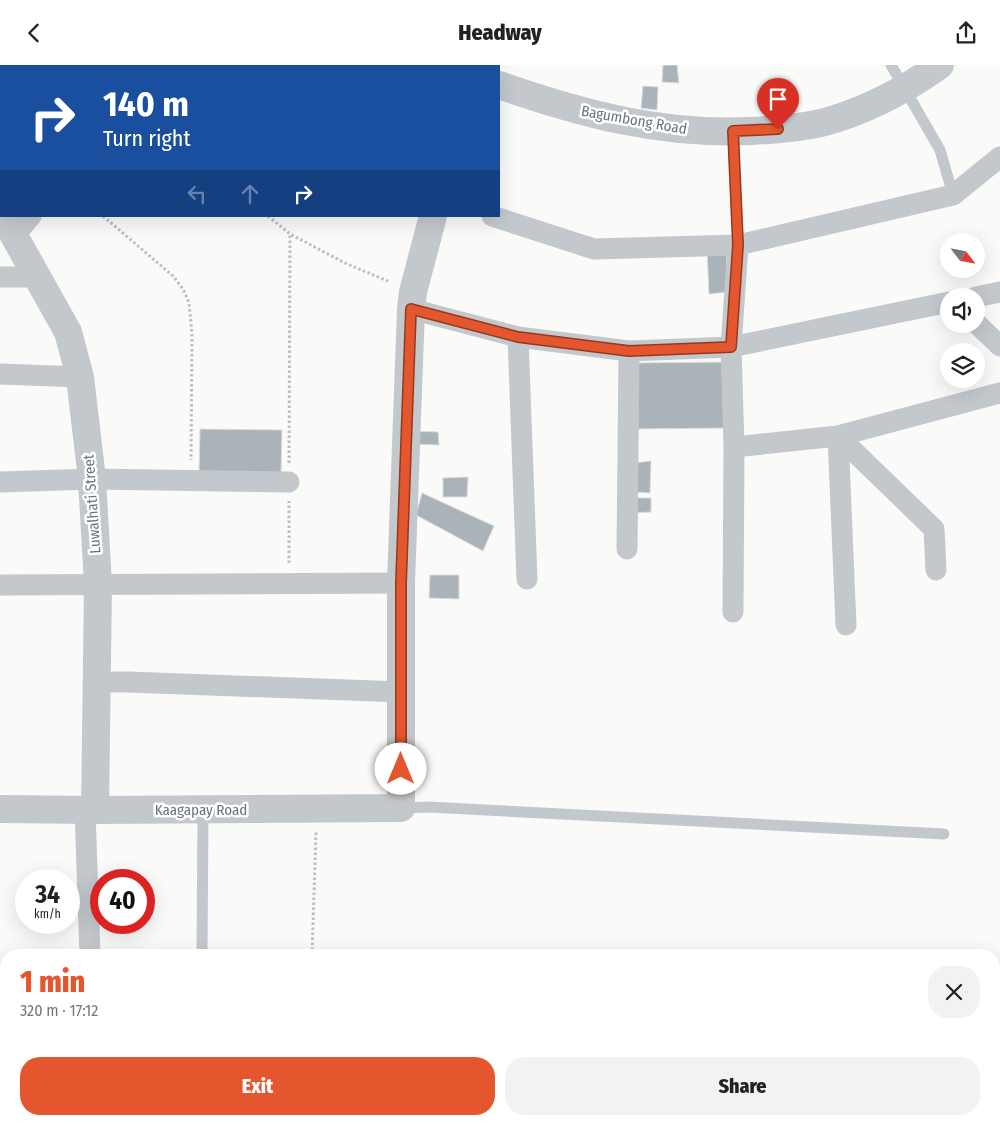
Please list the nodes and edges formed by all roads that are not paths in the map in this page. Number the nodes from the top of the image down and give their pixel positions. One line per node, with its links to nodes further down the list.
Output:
1 (940, 65): 2 (street, Bagumbong Road)
2 (897, 76): 4 (street, Bagumbong Road); 6 (lane)
3 (500, 85): 4 (street, Bagumbong Road)
4 (733, 131): 10 (lane)
5 (997, 166): 6 (street)
6 (953, 195): 10 (street)
7 (432, 217): 15 (street)
8 (495, 217): 10 (street)
9 (10, 219): 12 (street, Luwalhati Street)
10 (738, 245): 19 (street)
11 (0, 277): 12 (street)
12 (37, 277): 23 (street, Luwalhati Street)
13 (1000, 292): 14 (street)
14 (985, 295)
15 (412, 300): 18 (street); 33 (street)
16 (940, 304): 19 (street)
17 (985, 332): 20 (street)
18 (518, 337): 21 (street); 32 (street)
19 (731, 347): 21 (street); 26 (street)
20 (1000, 347)
21 (629, 351): 30 (street)
22 (0, 374): 23 (street)
23 (80, 377): 27 (street, Luwalhati Street)
24 (1000, 393): 25 (street)
25 (838, 436): 26 (street); 31 (street); 37 (street)
26 (734, 447): 36 (street)
27 (92, 479): 28 (street); 29 (street); 35 (street, Luwalhati Street)
28 (0, 482)
29 (289, 482)
30 (627, 549)
31 (936, 570)
32 (527, 579)
33 (401, 583): 35 (street); 39 (street)
34 (0, 585): 35 (street)
35 (98, 585): 38 (street, Luwalhati Street)
36 (733, 612)
37 (846, 625)
38 (98, 682): 39 (street); 42 (street, Luwalhati Street)
39 (402, 691): 40 (street)
40 (401, 808): 43 (street, Kaagapay Road); 44 (lane)
41 (0, 809): 42 (street, Kaagapay Road)
42 (90, 810): 43 (street, Kaagapay Road); 45 (street)
43 (203, 810): 46 (lane)
44 (944, 834)
45 (90, 949)
46 (202, 949)

